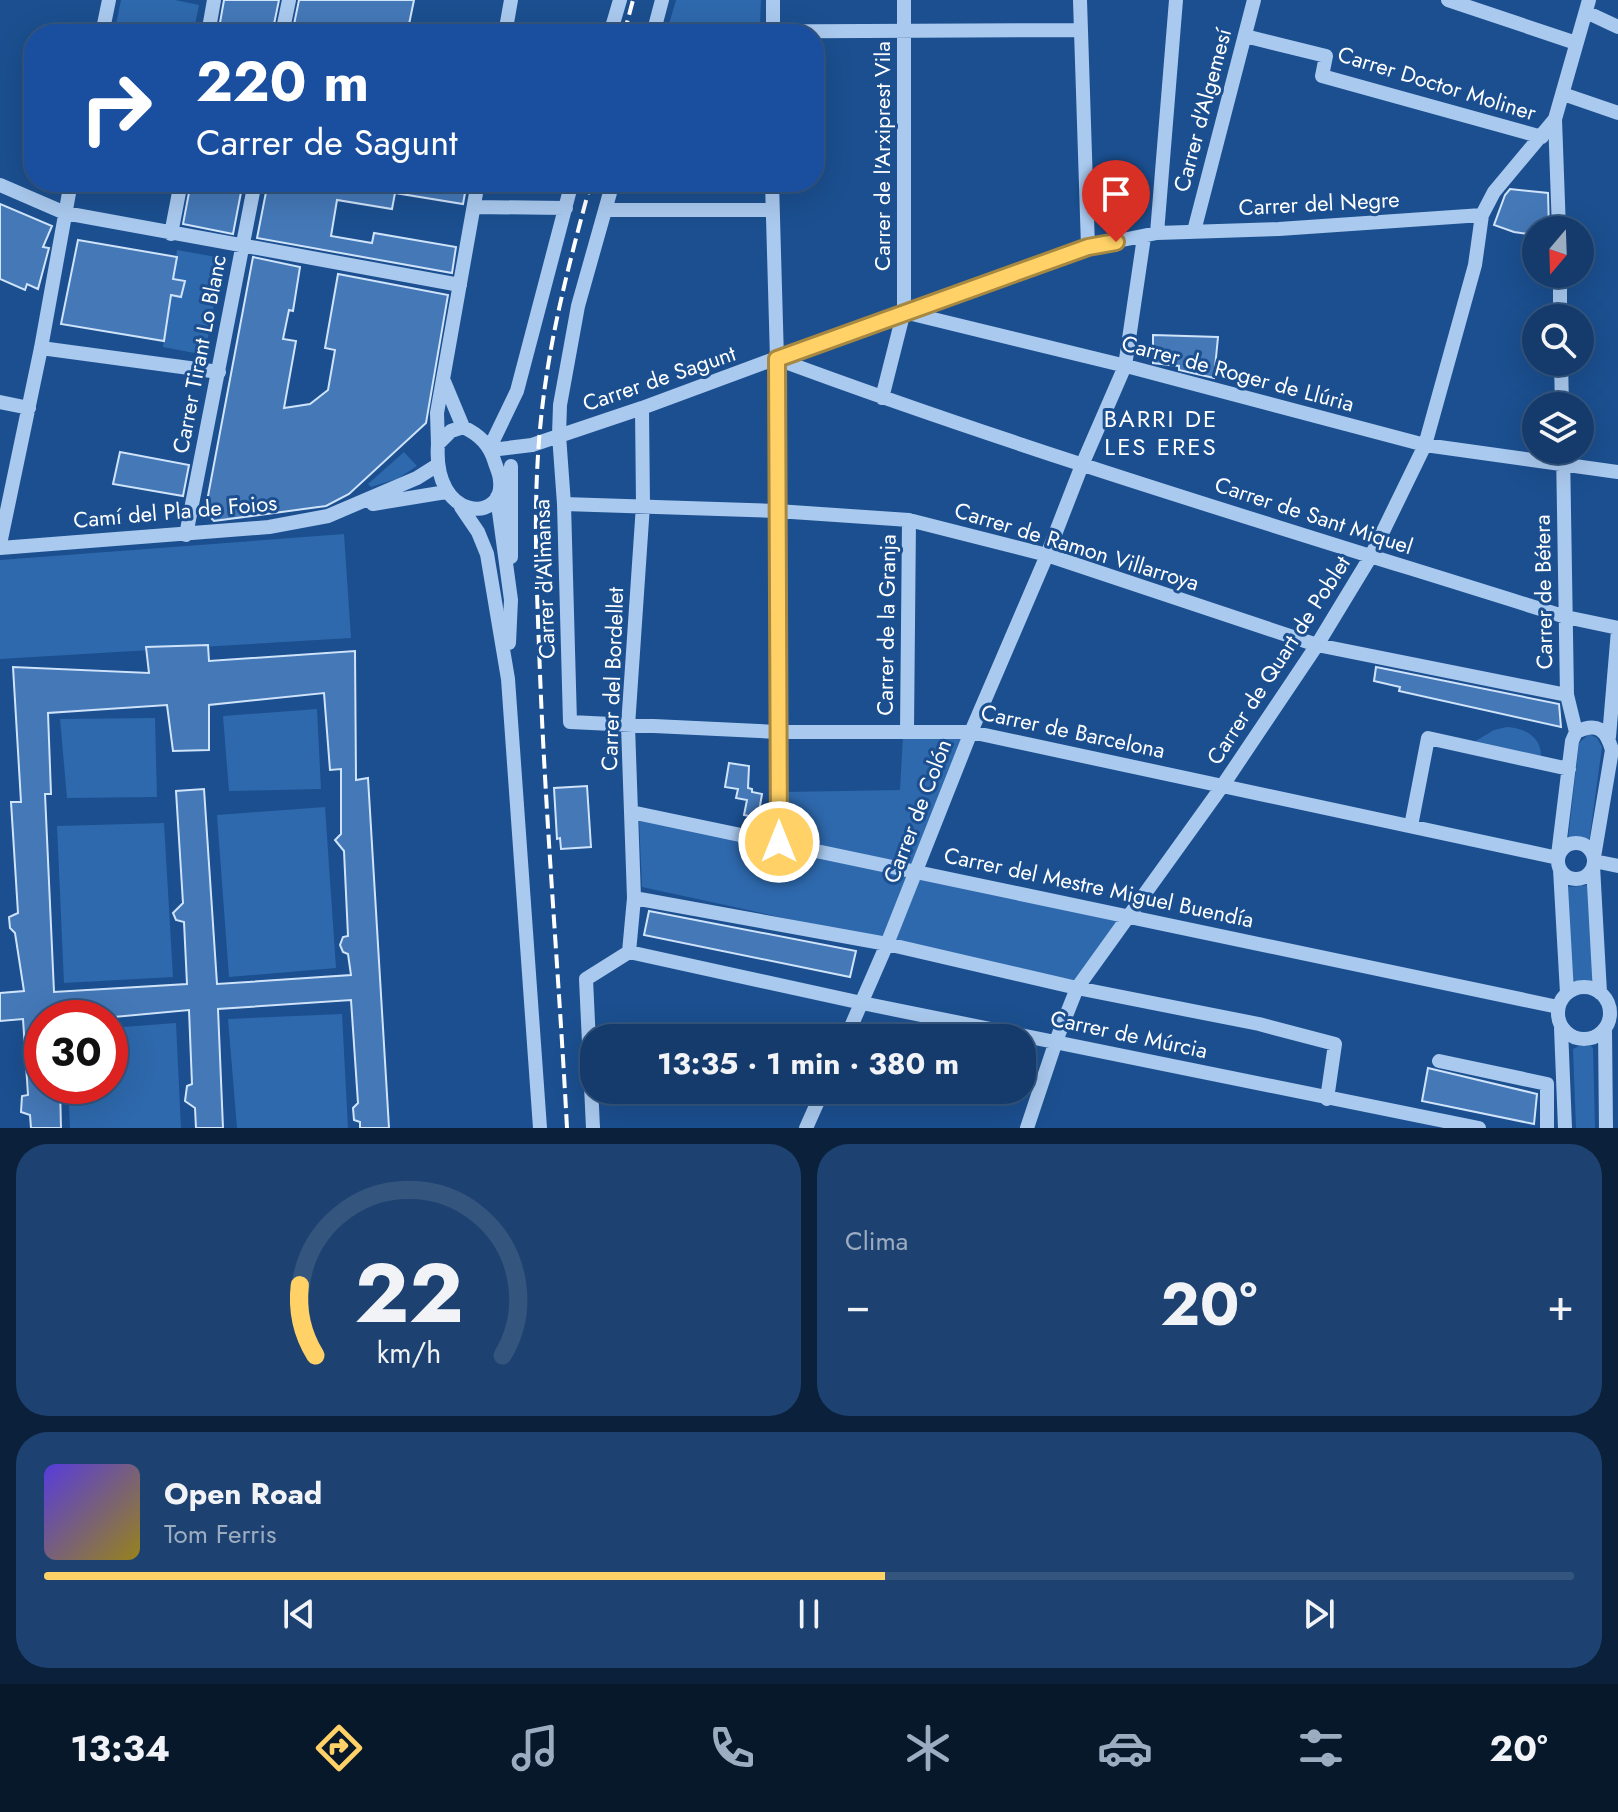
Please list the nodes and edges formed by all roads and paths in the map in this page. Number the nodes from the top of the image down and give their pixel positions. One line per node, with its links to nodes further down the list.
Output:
1 (109, 0): 14 (street)
2 (214, 0): 15 (street)
3 (289, 0): 16 (street)
4 (511, 0): 17 (street)
5 (620, 0): 18 (street)
6 (662, 0): 19 (street)
7 (773, 0): 20 (street)
8 (904, 0): 23 (street, Carrer de l'Arxiprest Vila)
9 (1080, 0): 22 (street)
10 (1176, 0): 48 (street, Carrer de Colón)
11 (1254, 0): 25 (street, Carrer d'Algemesí)
12 (1448, 0): 26 (street)
13 (1587, 6): 21 (street); 26 (street)
14 (104, 24)
15 (210, 24)
16 (284, 24)
17 (507, 24)
18 (613, 24)
19 (655, 24)
20 (773, 24)
21 (1618, 27)
22 (1079, 30): 23 (street); 50 (street)
23 (904, 32): 24 (street); 52 (street, Carrer de l'Arxiprest Vila)
24 (824, 33)
25 (1245, 36): 30 (street, Carrer Doctor Moliner); 46 (street, Carrer d'Algemesí)
26 (1576, 43): 27 (street)
27 (1563, 94): 28 (street); 29 (street)
28 (1618, 113)
29 (1555, 119): 30 (street, Carrer de Quart de Poblet); 45 (street)
30 (1542, 137): 44 (street, Carrer de Quart de Poblet)
31 (0, 185): 43 (street)
32 (69, 192): 43 (street)
33 (179, 192): 47 (street)
34 (253, 192): 49 (street, Carrer Tirant Lo Blanc)
35 (476, 192): 39 (street)
36 (570, 192): 40 (street)
37 (610, 192): 41 (street, Carrer d'Almansa)
38 (772, 192): 42 (street)
39 (474, 207): 40 (street); 51 (street)
40 (566, 208): 63 (street)
41 (605, 210): 42 (street); 64 (street, Carrer d'Almansa)
42 (772, 210): 54 (street)
43 (65, 213): 47 (street); 53 (street)
44 (1482, 215): 46 (street, Carrer del Negre); 67 (street, Carrer de Quart de Poblet)
45 (1559, 216)
46 (1194, 231): 48 (street, Carrer del Negre)
47 (171, 234): 49 (street)
48 (1151, 235): 50 (street, Carrer de Sagunt); 55 (street, Carrer de Colón)
49 (242, 246): 51 (street); 56 (street, Carrer Tirant Lo Blanc)
50 (1088, 247): 52 (street, Carrer de Sagunt)
51 (460, 285): 57 (street)
52 (904, 311): 54 (street, Carrer de Sagunt); 55 (street, Carrer de Roger de Llúria); 58 (street, Carrer de l'Arxiprest Vila)
53 (41, 348): 56 (street); 60 (street)
54 (777, 359): 58 (street, Carrer de Sant Miquel); 61 (street, Carrer de Sagunt); 80 (street)
55 (1125, 366): 67 (street, Carrer de Roger de Llúria); 69 (street, Carrer de Colón)
56 (219, 372): 82 (street, Carrer Tirant Lo Blanc)
57 (443, 379): 62 (street); 65 (street)
58 (882, 398): 69 (street, Carrer de Sant Miquel)
59 (0, 402): 60 (street)
60 (29, 408): 83 (street)
61 (642, 408): 64 (street, Carrer de Sagunt); 77 (street, Carrer del Bordellet)
62 (463, 427): 65 (street); 68 (street)
63 (498, 432): 66 (street); 68 (street)
64 (559, 435): 66 (street, Carrer de Sagunt); 76 (street, Carrer d'Almansa)
65 (438, 444): 70 (street)
66 (527, 445): 68 (street, Carrer de Sagunt); 71 (street)
67 (1425, 445): 72 (street, Carrer de Roger de Llúria); 85 (street, Carrer de Quart de Poblet)
68 (490, 448): 74 (street)
69 (1082, 465): 84 (street, Carrer de Colón); 85 (street, Carrer de Sant Miquel)
70 (436, 466): 75 (street); 78 (street, Camí del Pla de Foios)
71 (511, 466): 74 (street); 86 (street)
72 (1563, 466): 73 (street, Carrer de Roger de Llúria); 87 (street, Carrer de Bétera)
73 (1618, 472)
74 (499, 490): 79 (street); 86 (street)
75 (446, 492): 78 (street, Camí del Pla de Foios); 79 (street)
76 (564, 504): 77 (street, Carrer de Ramon Villarroya); 92 (street, Carrer d'Almansa)
77 (643, 505): 80 (street, Carrer de Ramon Villarroya); 93 (street, Carrer del Bordellet)
78 (353, 507): 82 (street, Camí del Pla de Foios)
79 (461, 507): 90 (street)
80 (777, 511): 81 (street, Carrer de Ramon Villarroya); 95 (street)
81 (909, 520): 84 (street, Carrer de Ramon Villarroya); 94 (street, Carrer de la Granja)
82 (186, 535): 83 (street, Camí del Pla de Foios)
83 (0, 546)
84 (1047, 555): 89 (street, Carrer de Ramon Villarroya); 96 (street, Carrer de Colón)
85 (1371, 556): 87 (street, Carrer de Sant Miquel); 89 (street, Carrer de Quart de Poblet)
86 (511, 600): 90 (street)
87 (1566, 617): 88 (street, Carrer de Sant Miquel); 91 (street, Carrer de Bétera)
88 (1618, 629): 98 (street)
89 (1317, 645): 91 (street, Carrer de Ramon Villarroya); 100 (street, Carrer de Quart de Poblet)
90 (508, 679): 124 (street)
91 (1567, 695): 97 (street, Carrer de Bétera)
92 (570, 722): 93 (street, Carrer de Barcelona)
93 (628, 726): 95 (street, Carrer de Barcelona); 101 (street, Carrer del Bordellet)
94 (907, 730): 95 (street, Carrer de Barcelona); 96 (street, Carrer de Barcelona)
95 (778, 732): 103 (street)
96 (971, 732): 100 (street, Carrer de Barcelona); 107 (street, Carrer de Colón)
97 (1576, 732): 98 (street); 99 (street, Carrer de Bétera)
98 (1613, 746): 105 (street)
99 (1569, 769): 102 (street); 104 (street, Carrer de Bétera)
100 (1223, 785): 102 (street, Carrer de Barcelona); 109 (street, Carrer de Quart de Poblet)
101 (631, 812): 103 (street, Carrer del Mestre Miguel Buendía); 108 (street, Carrer del Bordellet)
102 (1411, 826): 104 (street, Carrer de Barcelona)
103 (779, 842): 107 (street, Carrer del Mestre Miguel Buendía)
104 (1558, 861): 105 (street); 105 (street); 113 (street, Carrer de Bétera)
105 (1594, 861): 106 (street); 114 (street)
106 (1618, 866)
107 (917, 871): 109 (street, Carrer del Mestre Miguel Buendía); 110 (street, Carrer de Colón)
108 (634, 898): 110 (street); 111 (street, Carrer del Bordellet)
109 (1127, 915): 112 (street, Carrer de Quart de Poblet); 116 (street, Carrer del Mestre Miguel Buendía)
110 (887, 944): 112 (street); 115 (street, Carrer de Colón)
111 (629, 952): 115 (street, Carrer de Múrcia); 125 (street)
112 (1077, 988): 120 (street, Carrer de Quart de Poblet); 122 (street)
113 (1567, 993): 114 (street); 116 (street)
114 (1600, 993): 117 (street)
115 (862, 1003): 118 (street, Carrer de Colón); 120 (street, Carrer de Múrcia)
116 (1558, 1007): 119 (street)
117 (1611, 1023): 119 (street); 131 (street)
118 (852, 1024)
119 (1561, 1028): 130 (street)
120 (1056, 1041): 122 (street, Carrer de Múrcia); 127 (street, Carrer de Quart de Poblet)
121 (1439, 1061): 129 (street)
122 (1327, 1099): 128 (street, Carrer de Múrcia)
123 (817, 1104): 126 (street)
124 (540, 1128)
125 (593, 1128)
126 (806, 1128)
127 (1027, 1128)
128 (1479, 1128)
129 (1547, 1128)
130 (1565, 1128)
131 (1606, 1128)

